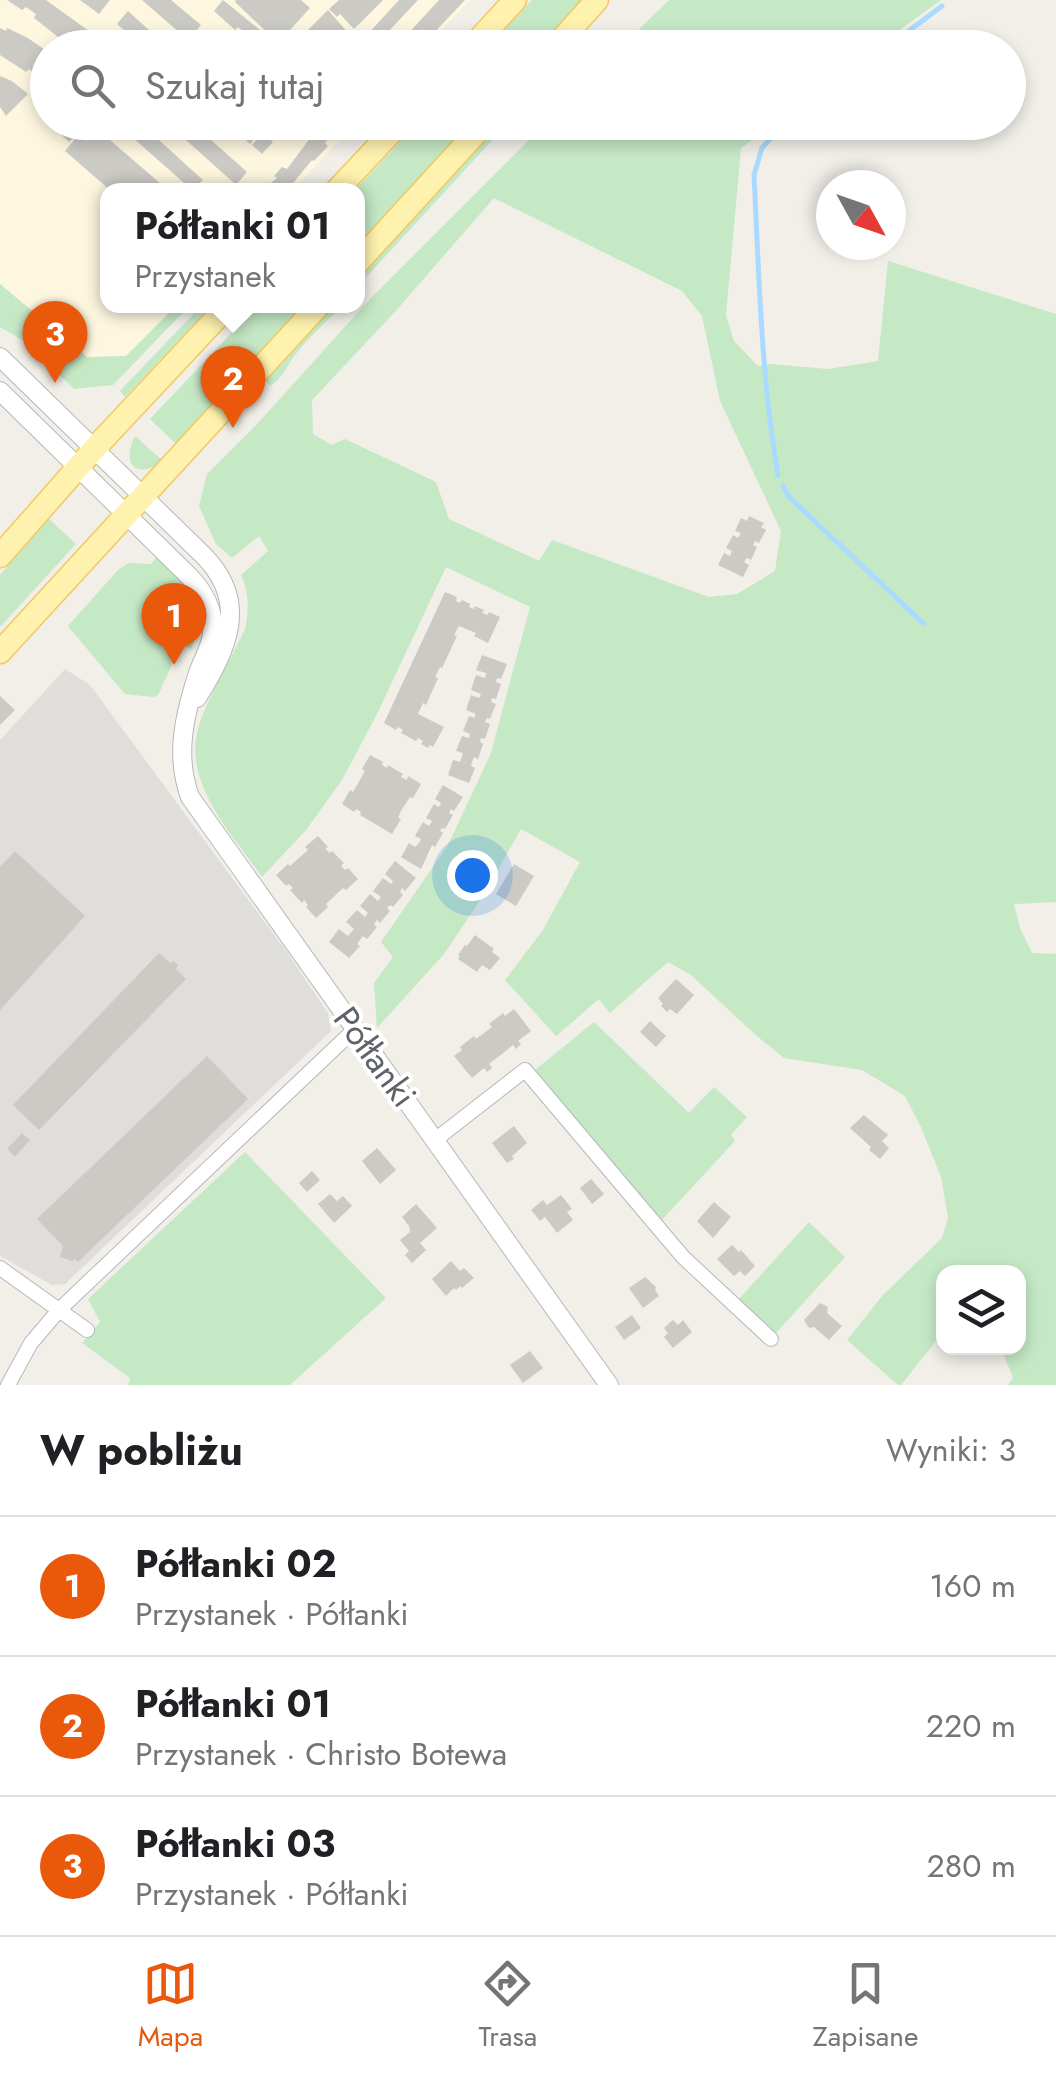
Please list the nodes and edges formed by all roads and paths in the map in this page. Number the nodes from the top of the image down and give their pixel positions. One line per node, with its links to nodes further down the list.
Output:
1 (515, 0): 3 (main road)
2 (597, 0): 4 (main road)
3 (488, 30)
4 (570, 30)
5 (384, 140): 7 (main road)
6 (470, 140): 8 (main road)
7 (344, 183)
8 (365, 254)
9 (221, 313): 13 (main road)
10 (312, 313): 15 (main road)
11 (0, 356): 13 (street, Półłanki)
12 (0, 391): 14 (street, Półłanki)
13 (94, 448): 14 (main road); 15 (street, Półłanki)
14 (78, 467): 16 (street, Półłanki); 17 (main road)
15 (142, 497): 16 (main road); 19 (street, Półłanki)
16 (126, 515): 18 (main road); 19 (street, Półłanki)
17 (0, 556)
18 (0, 652)
19 (186, 716): 20 (street, Półłanki)
20 (355, 1029): 21 (street, Półłanki); 23 (street)
21 (435, 1140): 25 (street); 27 (street, Półłanki)
22 (0, 1268): 23 (street)
23 (60, 1309): 24 (street); 26 (street)
24 (87, 1330)
25 (771, 1338)
26 (8, 1385)
27 (609, 1385)

